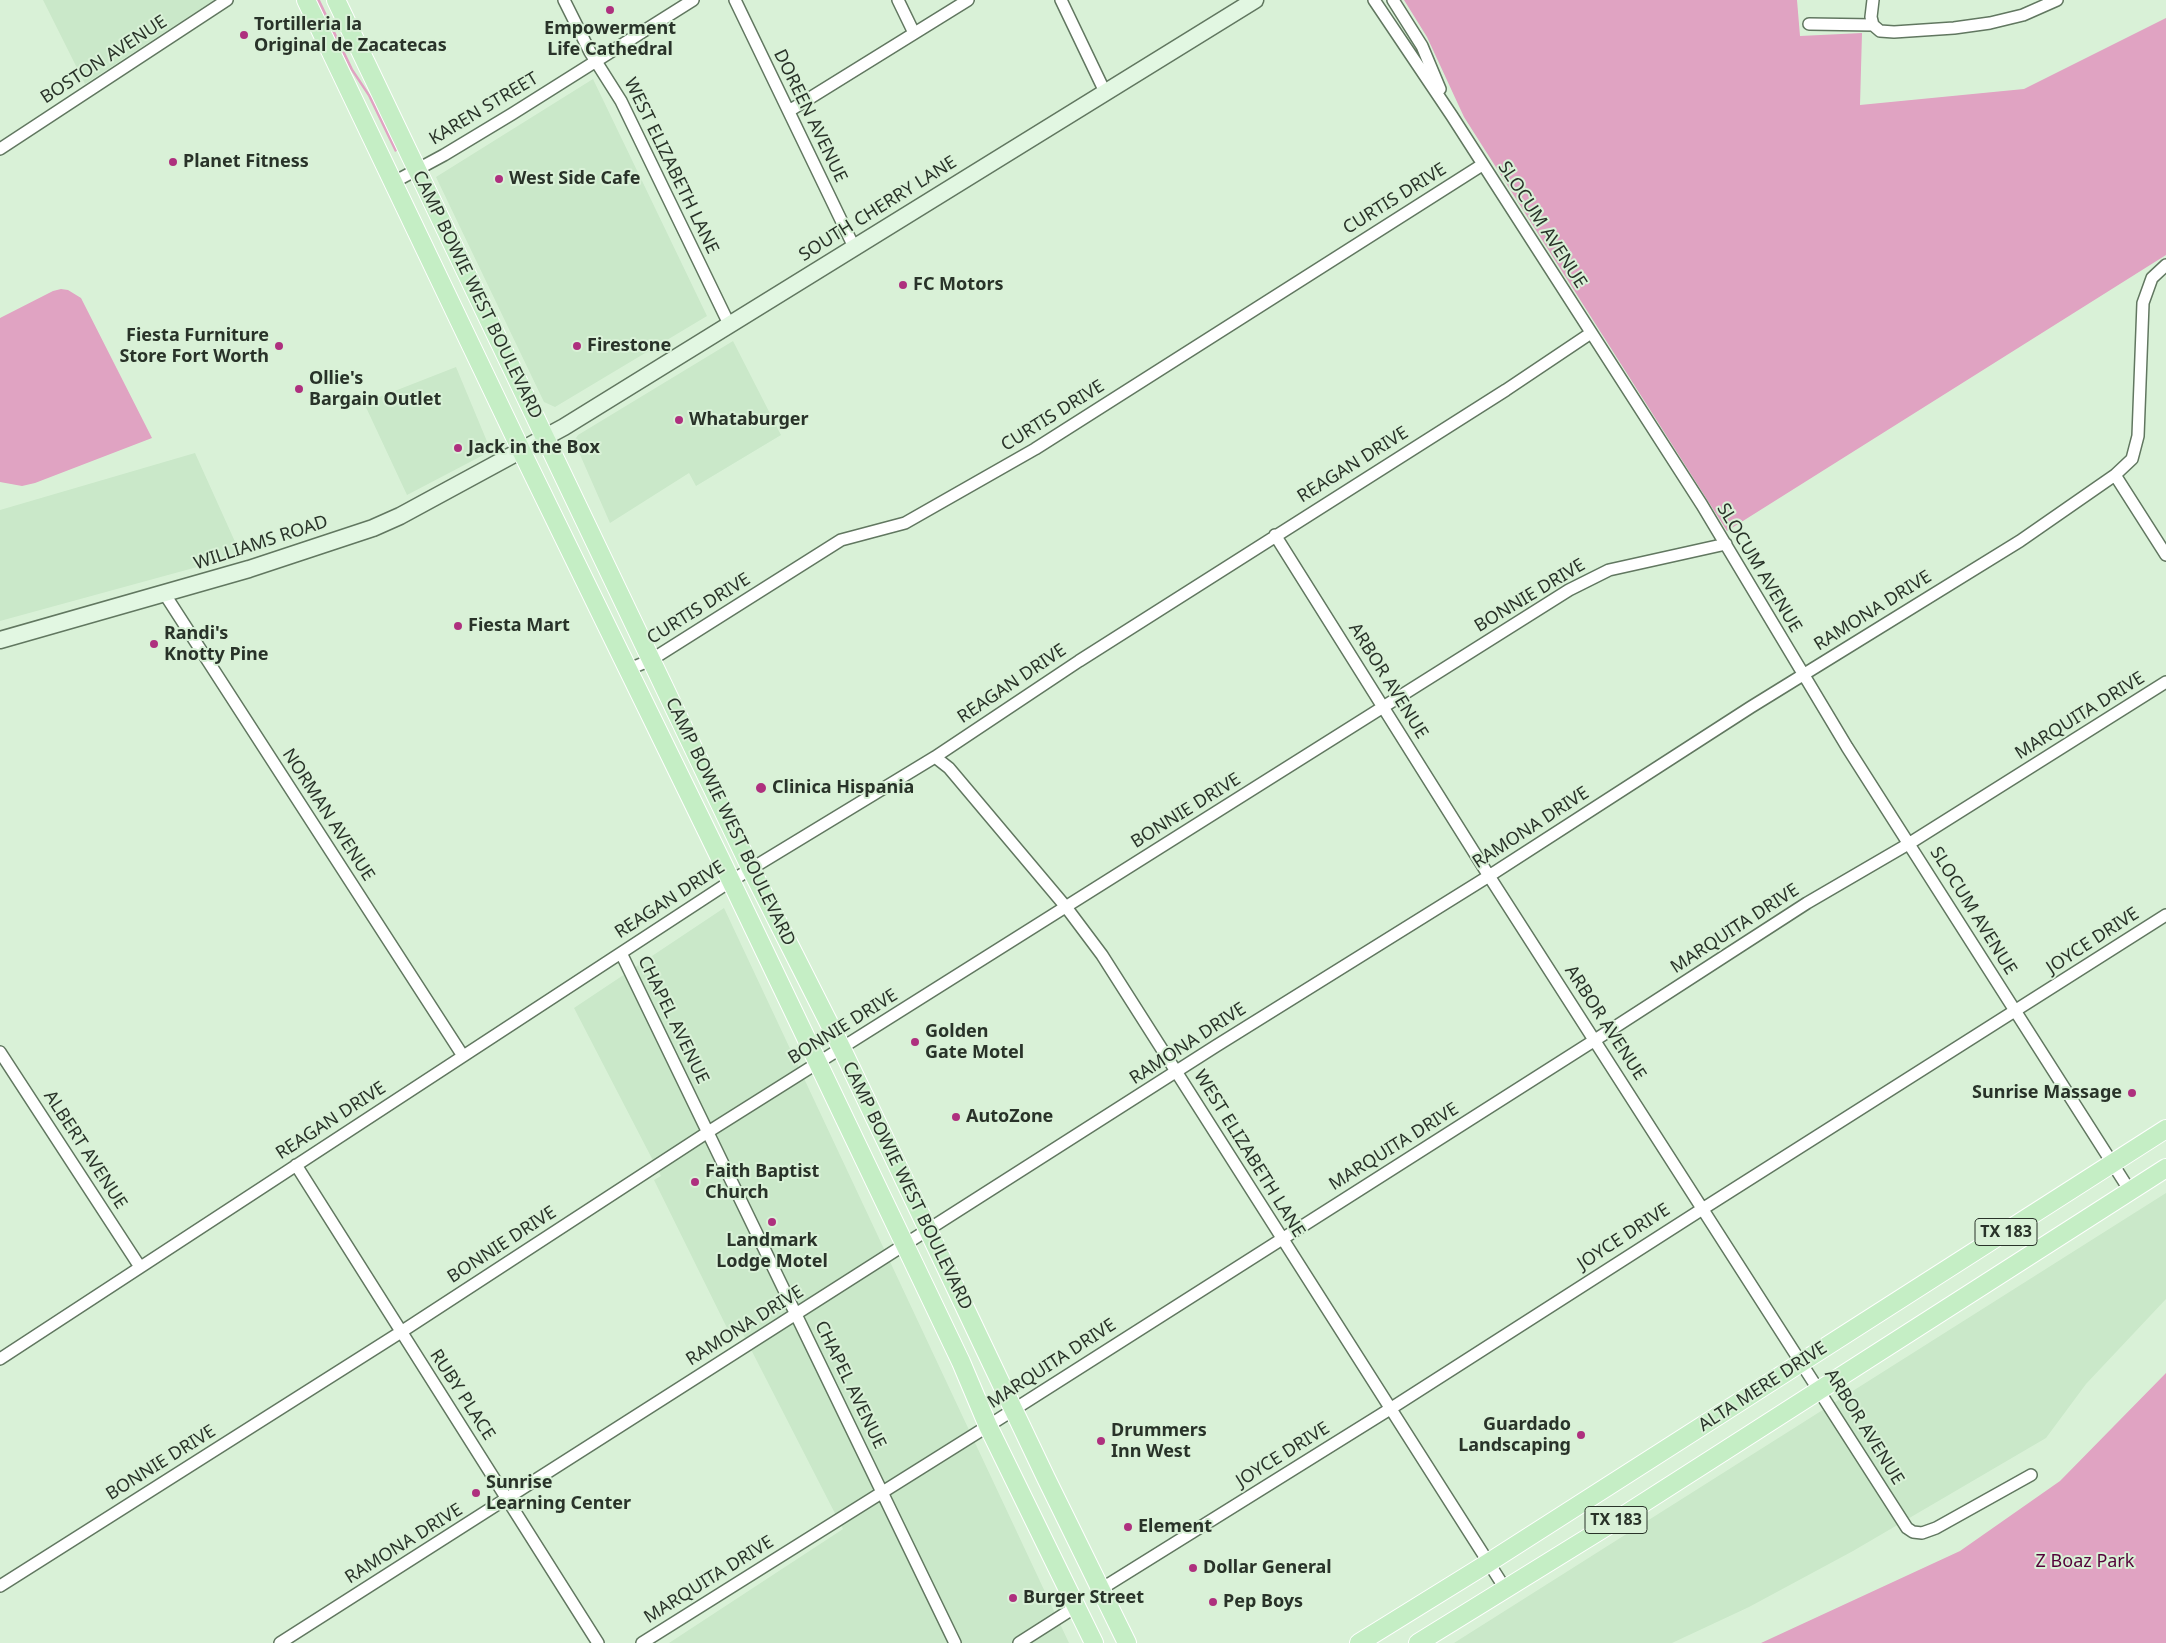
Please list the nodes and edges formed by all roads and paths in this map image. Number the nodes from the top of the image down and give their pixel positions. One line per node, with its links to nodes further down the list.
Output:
1 (227, 0): 22 (street, BOSTON AVENUE)
2 (306, 0): 25 (main road, CAMP BOWIE WEST BOULEVARD)
3 (336, 0): 24 (main road, CAMP BOWIE WEST BOULEVARD)
4 (564, 0): 18 (street, WEST ELIZABETH LANE)
5 (693, 0): 18 (street, KAREN STREET)
6 (735, 0): 20 (street, DOREEN AVENUE)
7 (898, 0): 17 (street)
8 (968, 0): 17 (street)
9 (1061, 0): 19 (street)
10 (1255, 0): 19 (street, SOUTH CHERRY LANE)
11 (1374, 0): 21 (street, SLOCUM AVENUE)
12 (1393, 0): 21 (street, SLOCUM AVENUE)
13 (1873, 0): 16 (street)
14 (2057, 0): 16 (street)
15 (1809, 24): 16 (street)
16 (1876, 28)
17 (914, 33): 20 (street)
18 (596, 61): 24 (street, KAREN STREET); 28 (street, WEST ELIZABETH LANE)
19 (1105, 92): 26 (street, SOUTH CHERRY LANE)
20 (789, 111): 26 (street, DOREEN AVENUE)
21 (1452, 116): 23 (street, SLOCUM AVENUE)
22 (0, 149)
23 (1482, 165): 29 (street, SLOCUM AVENUE); 38 (street, CURTIS DRIVE)
24 (418, 170): 25 (street, KAREN STREET); 30 (main road, CAMP BOWIE WEST BOULEVARD)
25 (394, 182): 31 (main road, CAMP BOWIE WEST BOULEVARD)
26 (854, 247): 28 (street, SOUTH CHERRY LANE)
27 (2166, 265): 32 (street, RAMONA DRIVE)
28 (729, 324): 30 (street, SOUTH CHERRY LANE)
29 (1591, 333): 33 (street, REAGAN DRIVE); 34 (street, SLOCUM AVENUE)
30 (546, 438): 31 (street, SOUTH CHERRY LANE); 38 (main road, CAMP BOWIE WEST BOULEVARD)
31 (521, 450): 36 (street, WILLIAMS ROAD); 39 (main road, CAMP BOWIE WEST BOULEVARD)
32 (2116, 475): 35 (street); 40 (street, RAMONA DRIVE)
33 (1275, 535): 42 (street, ARBOR AVENUE); 43 (street, REAGAN DRIVE)
34 (1726, 544): 40 (street, SLOCUM AVENUE); 42 (street, BONNIE DRIVE)
35 (2166, 555)
36 (164, 593): 37 (street, WILLIAMS ROAD); 55 (street, NORMAN AVENUE)
37 (0, 640)
38 (651, 660): 39 (street, CURTIS DRIVE); 45 (main road, CAMP BOWIE WEST BOULEVARD)
39 (628, 669): 47 (main road, CAMP BOWIE WEST BOULEVARD)
40 (1803, 675): 44 (street, SLOCUM AVENUE); 46 (street, RAMONA DRIVE)
41 (2166, 682): 44 (street, MARQUITA DRIVE)
42 (1383, 708): 46 (street, ARBOR AVENUE); 48 (street, BONNIE DRIVE)
43 (935, 757): 45 (street, REAGAN DRIVE); 48 (street, WEST ELIZABETH LANE)
44 (1910, 843): 51 (street, SLOCUM AVENUE); 52 (street, MARQUITA DRIVE)
45 (751, 869): 47 (street, REAGAN DRIVE); 53 (main road, CAMP BOWIE WEST BOULEVARD)
46 (1489, 876): 52 (street, ARBOR AVENUE); 57 (street, RAMONA DRIVE)
47 (731, 881): 50 (street, REAGAN DRIVE); 56 (main road, CAMP BOWIE WEST BOULEVARD)
48 (1066, 907): 53 (street, BONNIE DRIVE); 57 (street, WEST ELIZABETH LANE)
49 (2166, 915): 51 (street, JOYCE DRIVE)
50 (621, 953): 55 (street, REAGAN DRIVE); 59 (street, CHAPEL AVENUE)
51 (2016, 1012): 60 (street, SLOCUM AVENUE); 64 (street, JOYCE DRIVE)
52 (1595, 1040): 64 (street, ARBOR AVENUE); 66 (street, MARQUITA DRIVE)
53 (842, 1049): 56 (street, BONNIE DRIVE); 65 (main road, CAMP BOWIE WEST BOULEVARD)
54 (0, 1052): 68 (street, ALBERT AVENUE)
55 (463, 1056): 61 (street, REAGAN DRIVE)
56 (816, 1064): 59 (street, BONNIE DRIVE); 67 (main road, CAMP BOWIE WEST BOULEVARD)
57 (1177, 1072): 65 (street, RAMONA DRIVE); 66 (street, WEST ELIZABETH LANE)
58 (2166, 1129): 60 (main road, ALTA MERE DRIVE / TX 183)
59 (708, 1132): 69 (street, CHAPEL AVENUE); 70 (street, BONNIE DRIVE)
60 (2113, 1164): 63 (street, SLOCUM AVENUE); 72 (main road, ALTA MERE DRIVE / TX 183)
61 (296, 1165): 68 (street, REAGAN DRIVE); 70 (street, RUBY PLACE)
62 (2166, 1168): 63 (main road, ALTA MERE DRIVE / TX 183)
63 (2130, 1191): 73 (main road, ALTA MERE DRIVE / TX 183)
64 (1704, 1208): 72 (street, ARBOR AVENUE); 75 (street, JOYCE DRIVE)
65 (928, 1230): 67 (street, RAMONA DRIVE); 74 (main road, CAMP BOWIE WEST BOULEVARD)
66 (1281, 1238): 74 (street, MARQUITA DRIVE); 75 (street, WEST ELIZABETH LANE)
67 (905, 1245): 69 (street, RAMONA DRIVE); 76 (main road, CAMP BOWIE WEST BOULEVARD)
68 (140, 1267): 71 (street, REAGAN DRIVE)
69 (796, 1314): 78 (street, CHAPEL AVENUE); 79 (street, RAMONA DRIVE)
70 (401, 1332): 79 (street, RUBY PLACE); 81 (street, BONNIE DRIVE)
71 (0, 1358)
72 (1802, 1362): 73 (street, ARBOR AVENUE); 80 (main road, ALTA MERE DRIVE / TX 183)
73 (1820, 1390): 77 (street, ARBOR AVENUE); 83 (main road, ALTA MERE DRIVE / TX 183)
74 (1013, 1409): 76 (street, MARQUITA DRIVE); 82 (main road, CAMP BOWIE WEST BOULEVARD)
75 (1390, 1409): 80 (street, WEST ELIZABETH LANE); 82 (street, JOYCE DRIVE)
76 (988, 1426): 78 (street, MARQUITA DRIVE); 84 (main road, CAMP BOWIE WEST BOULEVARD)
77 (2031, 1475)
78 (882, 1492): 87 (street, MARQUITA DRIVE); 88 (street, CHAPEL AVENUE)
79 (508, 1498): 85 (street, RAMONA DRIVE); 86 (street, RUBY PLACE)
80 (1488, 1563): 83 (street, WEST ELIZABETH LANE); 92 (main road, ALTA MERE DRIVE / TX 183)
81 (0, 1586)
82 (1101, 1589): 91 (main road, CAMP BOWIE WEST BOULEVARD)
83 (1506, 1590): 93 (main road, ALTA MERE DRIVE / TX 183)
84 (1077, 1606): 89 (street); 90 (main road, CAMP BOWIE WEST BOULEVARD)
85 (280, 1643)
86 (598, 1643)
87 (642, 1643)
88 (955, 1643)
89 (1018, 1643)
90 (1093, 1643)
91 (1127, 1643)
92 (1359, 1643)
93 (1418, 1643)

